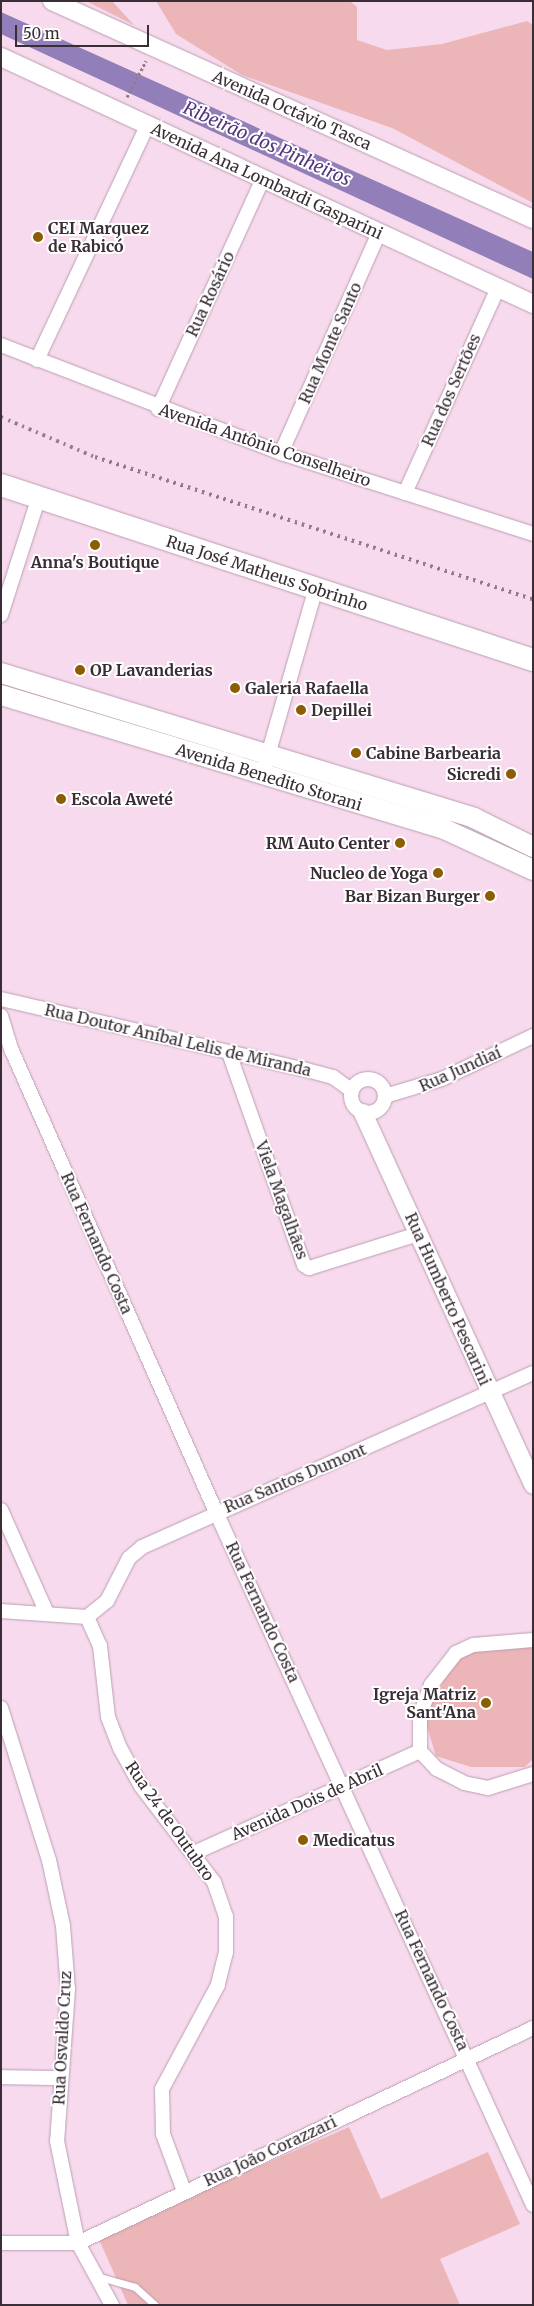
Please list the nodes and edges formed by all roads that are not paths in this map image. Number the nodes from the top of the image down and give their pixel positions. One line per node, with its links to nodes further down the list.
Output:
1 (52, 1): 5 (street, Avenida Octávio Tasca)
2 (1, 57): 3 (street, Avenida Ana Lombardi Gasparini)
3 (147, 126): 4 (street, Avenida Ana Lombardi Gasparini); 10 (street)
4 (263, 180): 6 (street, Avenida Ana Lombardi Gasparini); 11 (street, Rua Rosário)
5 (533, 219)
6 (379, 233): 7 (street, Avenida Ana Lombardi Gasparini); 12 (street, Rua Monte Santo)
7 (498, 288): 8 (street, Avenida Ana Lombardi Gasparini); 14 (street, Rua dos Sertões)
8 (533, 304)
9 (1, 344): 10 (street, Avenida Antônio Conselheiro)
10 (37, 360): 11 (street, Avenida Antônio Conselheiro)
11 (158, 409): 12 (street, Avenida Antônio Conselheiro)
12 (281, 453): 14 (street, Avenida Antônio Conselheiro)
13 (1, 485): 15 (main road, Rua José Matheus Sobrinho)
14 (405, 493): 16 (street, Avenida Antônio Conselheiro)
15 (38, 500): 17 (main road, Rua José Matheus Sobrinho); 18 (street)
16 (532, 532)
17 (316, 588): 19 (main road, Rua José Matheus Sobrinho); 22 (street)
18 (1, 615)
19 (533, 660)
20 (1, 673): 22 (main road, Avenida Benedito Storani)
21 (1, 695): 23 (main road, Avenida Benedito Storani)
22 (268, 753): 23 (street); 24 (main road, Avenida Benedito Storani)
23 (262, 776): 25 (main road, Avenida Benedito Storani)
24 (533, 847)
25 (533, 870)
26 (1, 999): 29 (street, Rua Doutor Aníbal Lelis de Miranda)
27 (1, 1016): 38 (street, Rua Fernando Costa)
28 (533, 1036): 31 (street, Rua Jundiaí)
29 (229, 1053): 30 (street, Rua Doutor Aníbal Lelis de Miranda); 33 (street, Viela Magalhães)
30 (351, 1090): 31 (street); 32 (street)
31 (385, 1096): 32 (street)
32 (363, 1112): 33 (street, Rua Humberto Pescarini)
33 (418, 1234): 35 (street, Rua Humberto Pescarini)
34 (533, 1373): 35 (street, Rua Santos Dumont)
35 (491, 1393): 36 (street, Rua Humberto Pescarini); 38 (street, Rua Santos Dumont)
36 (533, 1485)
37 (1, 1510): 40 (street)
38 (216, 1512): 41 (street, Rua Santos Dumont); 46 (street, Rua Fernando Costa)
39 (1, 1611): 40 (street)
40 (46, 1611): 41 (street)
41 (87, 1617): 47 (street, Rua 24 de Outubro)
42 (533, 1640): 44 (street)
43 (1, 1708): 51 (street, Rua Osvaldo Cruz)
44 (420, 1751): 45 (street); 46 (street, Avenida Dois de Abril)
45 (533, 1774)
46 (342, 1784): 47 (street, Avenida Dois de Abril); 49 (street, Rua Fernando Costa)
47 (194, 1853): 52 (street, Rua 24 de Outubro)
48 (533, 2028): 49 (street, Rua João Corazzari)
49 (467, 2058): 52 (street, Rua João Corazzari); 53 (street, Rua Fernando Costa)
50 (1, 2077): 51 (street)
51 (59, 2078): 55 (street, Rua Osvaldo Cruz)
52 (184, 2191): 55 (street, Rua João Corazzari)
53 (533, 2205)
54 (1, 2243): 55 (street, Rua João Corazzari)
55 (78, 2243): 56 (street, Rua Osvaldo Cruz)
56 (100, 2277): 57 (street, Rua Osvaldo Cruz); 58 (lane)
57 (112, 2305)
58 (155, 2305)

